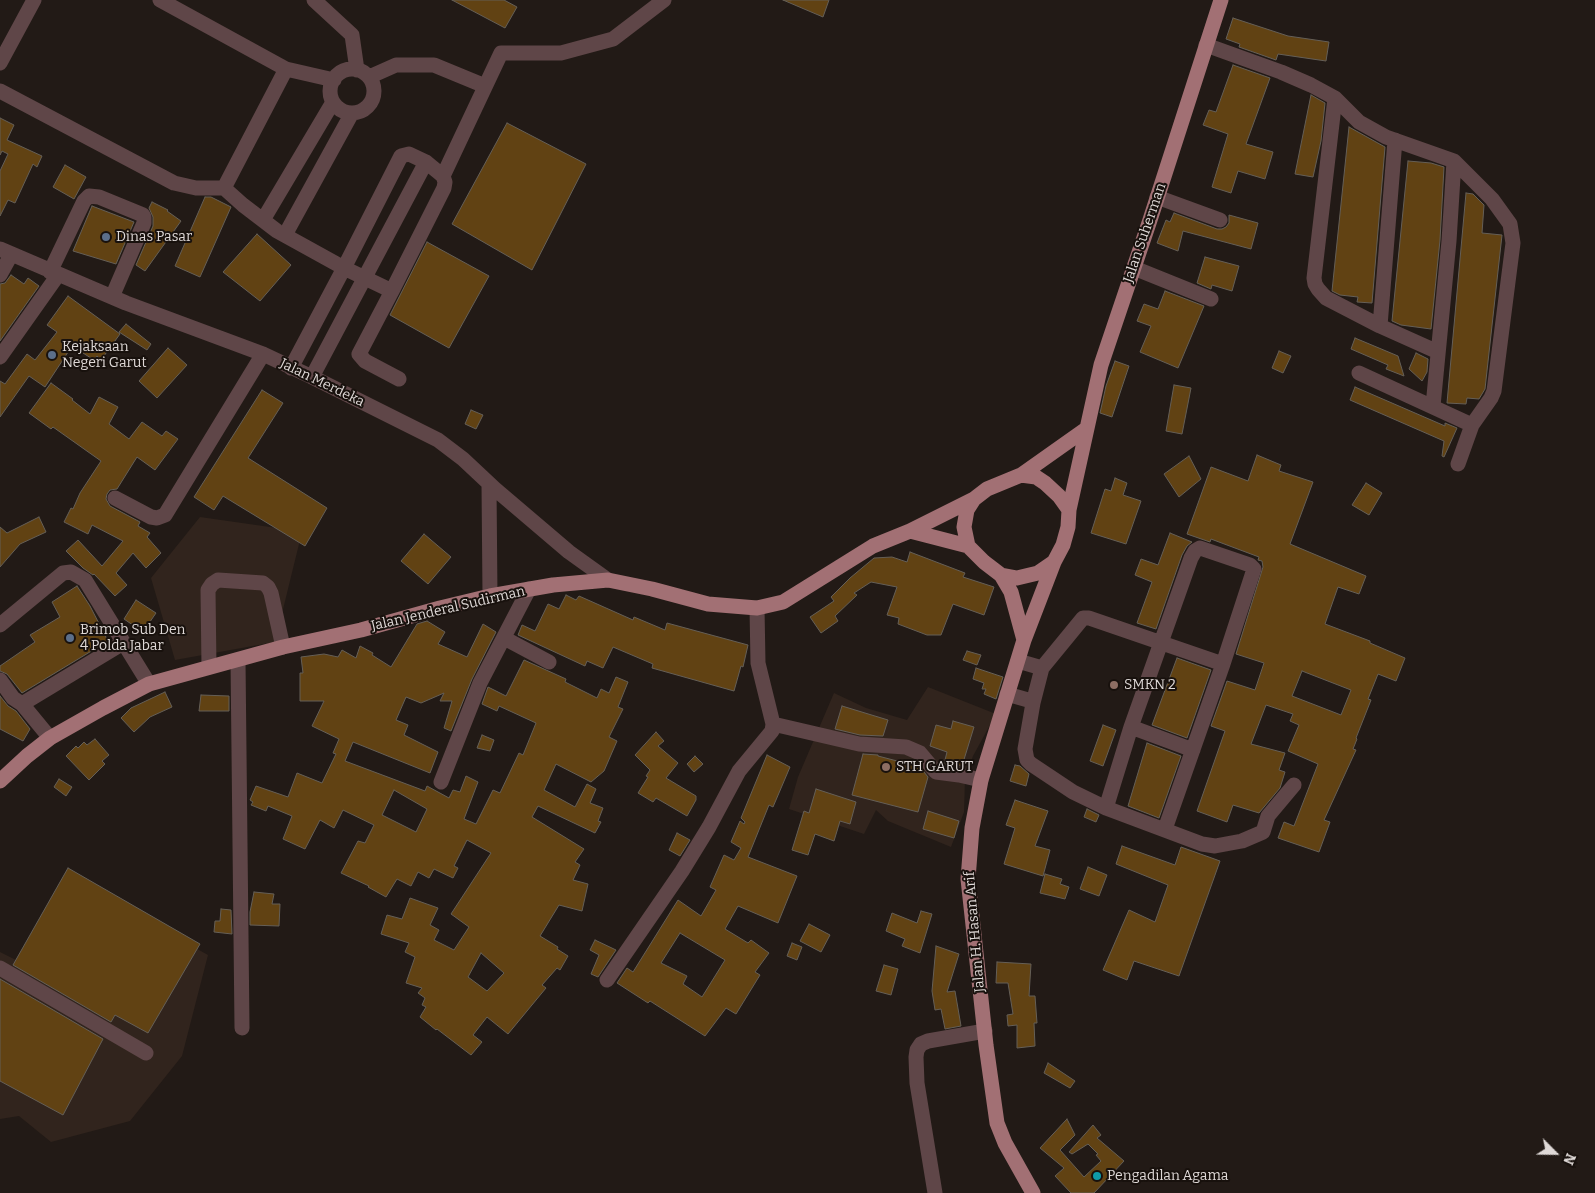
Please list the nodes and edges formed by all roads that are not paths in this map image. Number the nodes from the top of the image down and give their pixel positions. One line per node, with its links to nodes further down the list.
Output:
1 (34, 0): 7 (street)
2 (160, 0): 8 (street)
3 (314, 0): 9 (street)
4 (664, 0): 11 (street)
5 (1221, 0): 6 (main road, Jalan Suherman)
6 (1206, 45): 13 (street); 21 (main road, Jalan Suherman)
7 (0, 63)
8 (286, 69): 10 (street); 20 (street)
9 (363, 73): 10 (street); 11 (street); 15 (street)
10 (334, 80): 14 (street)
11 (486, 86): 19 (street)
12 (0, 91): 20 (street)
13 (1336, 98): 16 (street); 34 (street)
14 (333, 102): 15 (street); 22 (street)
15 (352, 113): 24 (street)
16 (1395, 140): 18 (street); 34 (street)
17 (426, 162): 19 (street); 26 (street); 30 (street)
18 (1454, 162): 35 (street); 43 (street)
19 (443, 176): 31 (street)
20 (224, 188): 22 (street)
21 (1158, 197): 23 (street); 27 (main road, Jalan Suherman)
22 (263, 220): 24 (street)
23 (1220, 220)
24 (285, 235): 26 (street)
25 (6, 252): 28 (street, Jalan Merdeka); 29 (street)
26 (344, 268): 30 (street); 38 (street)
27 (1134, 268): 33 (street); 44 (main road, Jalan Suherman)
28 (54, 274): 32 (street, Jalan Merdeka); 32 (street); 37 (street)
29 (0, 275)
30 (365, 278): 31 (street); 40 (street)
31 (392, 291): 41 (street)
32 (112, 297): 36 (street, Jalan Merdeka)
33 (1211, 299)
34 (1380, 326): 35 (street)
35 (1438, 352): 42 (street)
36 (264, 354): 38 (street, Jalan Merdeka); 48 (street)
37 (0, 357)
38 (291, 368): 40 (street, Jalan Merdeka)
39 (1359, 373): 42 (street)
40 (312, 377): 47 (street, Jalan Merdeka)
41 (399, 379)
42 (1433, 406): 43 (street)
43 (1472, 425): 45 (street)
44 (1086, 429): 46 (main road); 50 (main road, Jalan Suherman)
45 (1458, 464)
46 (1021, 475): 49 (main road); 50 (main road)
47 (489, 485): 55 (street, Jalan Merdeka); 57 (street)
48 (115, 498)
49 (974, 499): 51 (main road, Jalan Jenderal Sudirman); 52 (main road)
50 (1069, 510): 53 (main road)
51 (910, 531): 52 (main road); 58 (main road, Jalan Jenderal Sudirman)
52 (968, 546): 54 (main road)
53 (1054, 562): 54 (main road); 61 (main road, Jalan H. Hasan Arif)
54 (1001, 575): 61 (main road)
55 (608, 580): 56 (main road, Jalan Jenderal Sudirman); 58 (main road, Jalan Jenderal Sudirman)
56 (529, 589): 57 (main road, Jalan Jenderal Sudirman); 60 (street)
57 (490, 596): 64 (main road, Jalan Jenderal Sudirman)
58 (757, 608): 76 (street)
59 (0, 625): 63 (street)
60 (504, 638): 67 (street); 82 (street)
61 (1024, 640): 66 (main road, Jalan H. Hasan Arif)
62 (1160, 642): 68 (street); 68 (street); 70 (street); 77 (street)
63 (122, 643): 72 (street); 75 (street)
64 (283, 647): 65 (main road, Jalan Jenderal Sudirman); 69 (street)
65 (238, 660): 69 (main road, Jalan Jenderal Sudirman); 88 (street)
66 (1018, 661): 70 (street); 73 (main road, Jalan H. Hasan Arif)
67 (548, 662)
68 (1223, 664): 79 (street)
69 (209, 667): 72 (main road, Jalan Jenderal Sudirman)
70 (1042, 668): 74 (street)
71 (0, 680): 75 (street)
72 (149, 684): 78 (main road, Jalan Jenderal Sudirman)
73 (1007, 694): 74 (street); 80 (main road, Jalan H. Hasan Arif)
74 (1033, 703): 84 (street)
75 (22, 704): 78 (street)
76 (773, 724): 80 (street); 87 (street)
77 (1131, 727): 79 (street); 84 (street)
78 (50, 738): 81 (main road, Jalan Jenderal Sudirman)
79 (1193, 750): 85 (street)
80 (982, 780): 89 (main road, Jalan H. Hasan Arif)
81 (0, 781)
82 (441, 782)
83 (1294, 785): 85 (street)
84 (1106, 808): 85 (street)
85 (1165, 830)
86 (0, 968): 90 (street)
87 (606, 980)
88 (242, 1028)
89 (985, 1031): 91 (street); 92 (main road, Jalan H. Hasan Arif)
90 (146, 1053)
91 (935, 1193)
92 (1033, 1193)

